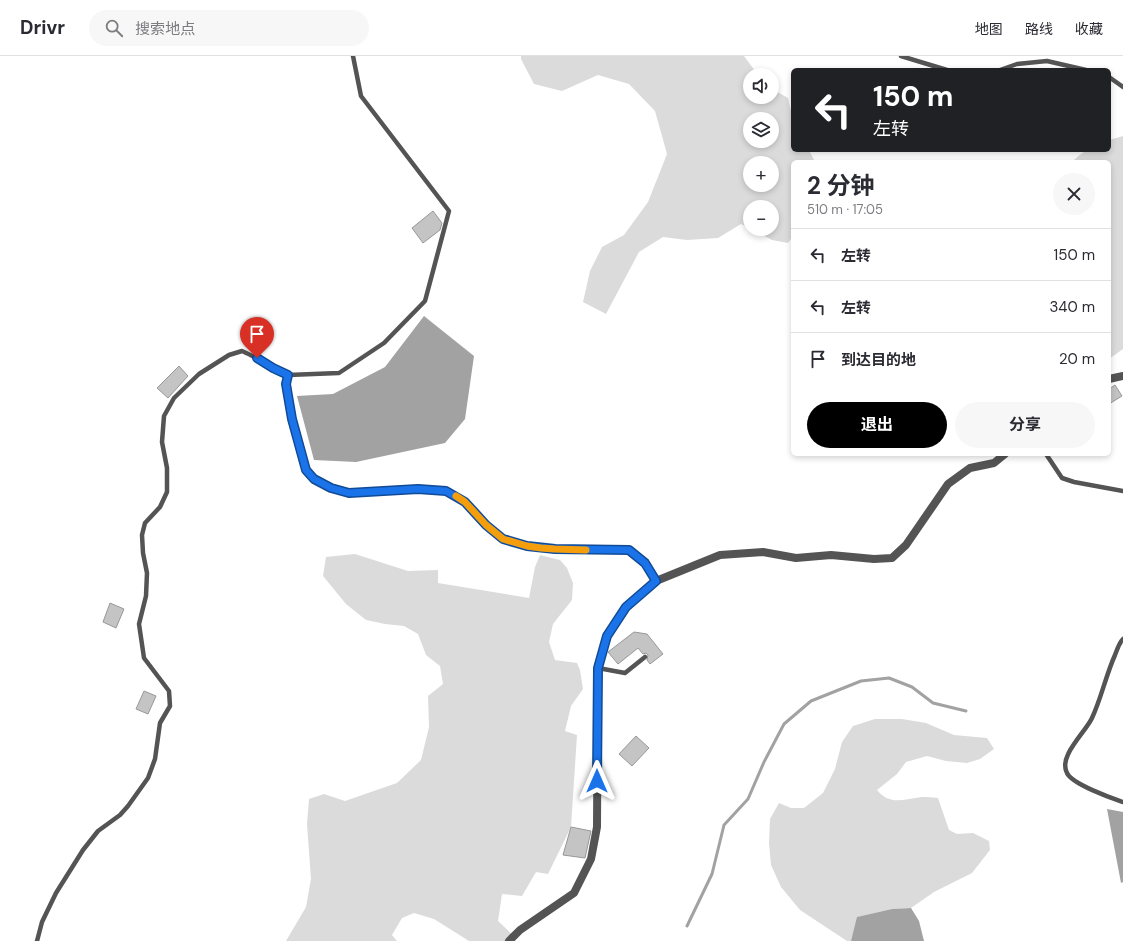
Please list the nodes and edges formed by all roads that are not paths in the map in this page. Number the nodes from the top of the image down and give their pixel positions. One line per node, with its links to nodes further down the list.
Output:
1 (353, 56): 8 (lane)
2 (901, 56): 3 (lane)
3 (940, 68)
4 (1006, 68): 5 (lane)
5 (1077, 68)
6 (1111, 78): 7 (lane)
7 (1123, 87)
8 (288, 375): 14 (lane); 19 (lane)
9 (1123, 376): 10 (street)
10 (1111, 379)
11 (1003, 456): 14 (street)
12 (1047, 456): 13 (lane)
13 (1123, 491)
14 (656, 581): 17 (street)
15 (1123, 639): 18 (lane)
16 (645, 657): 17 (lane)
17 (598, 668): 20 (street)
18 (1123, 802)
19 (37, 941)
20 (509, 941)

